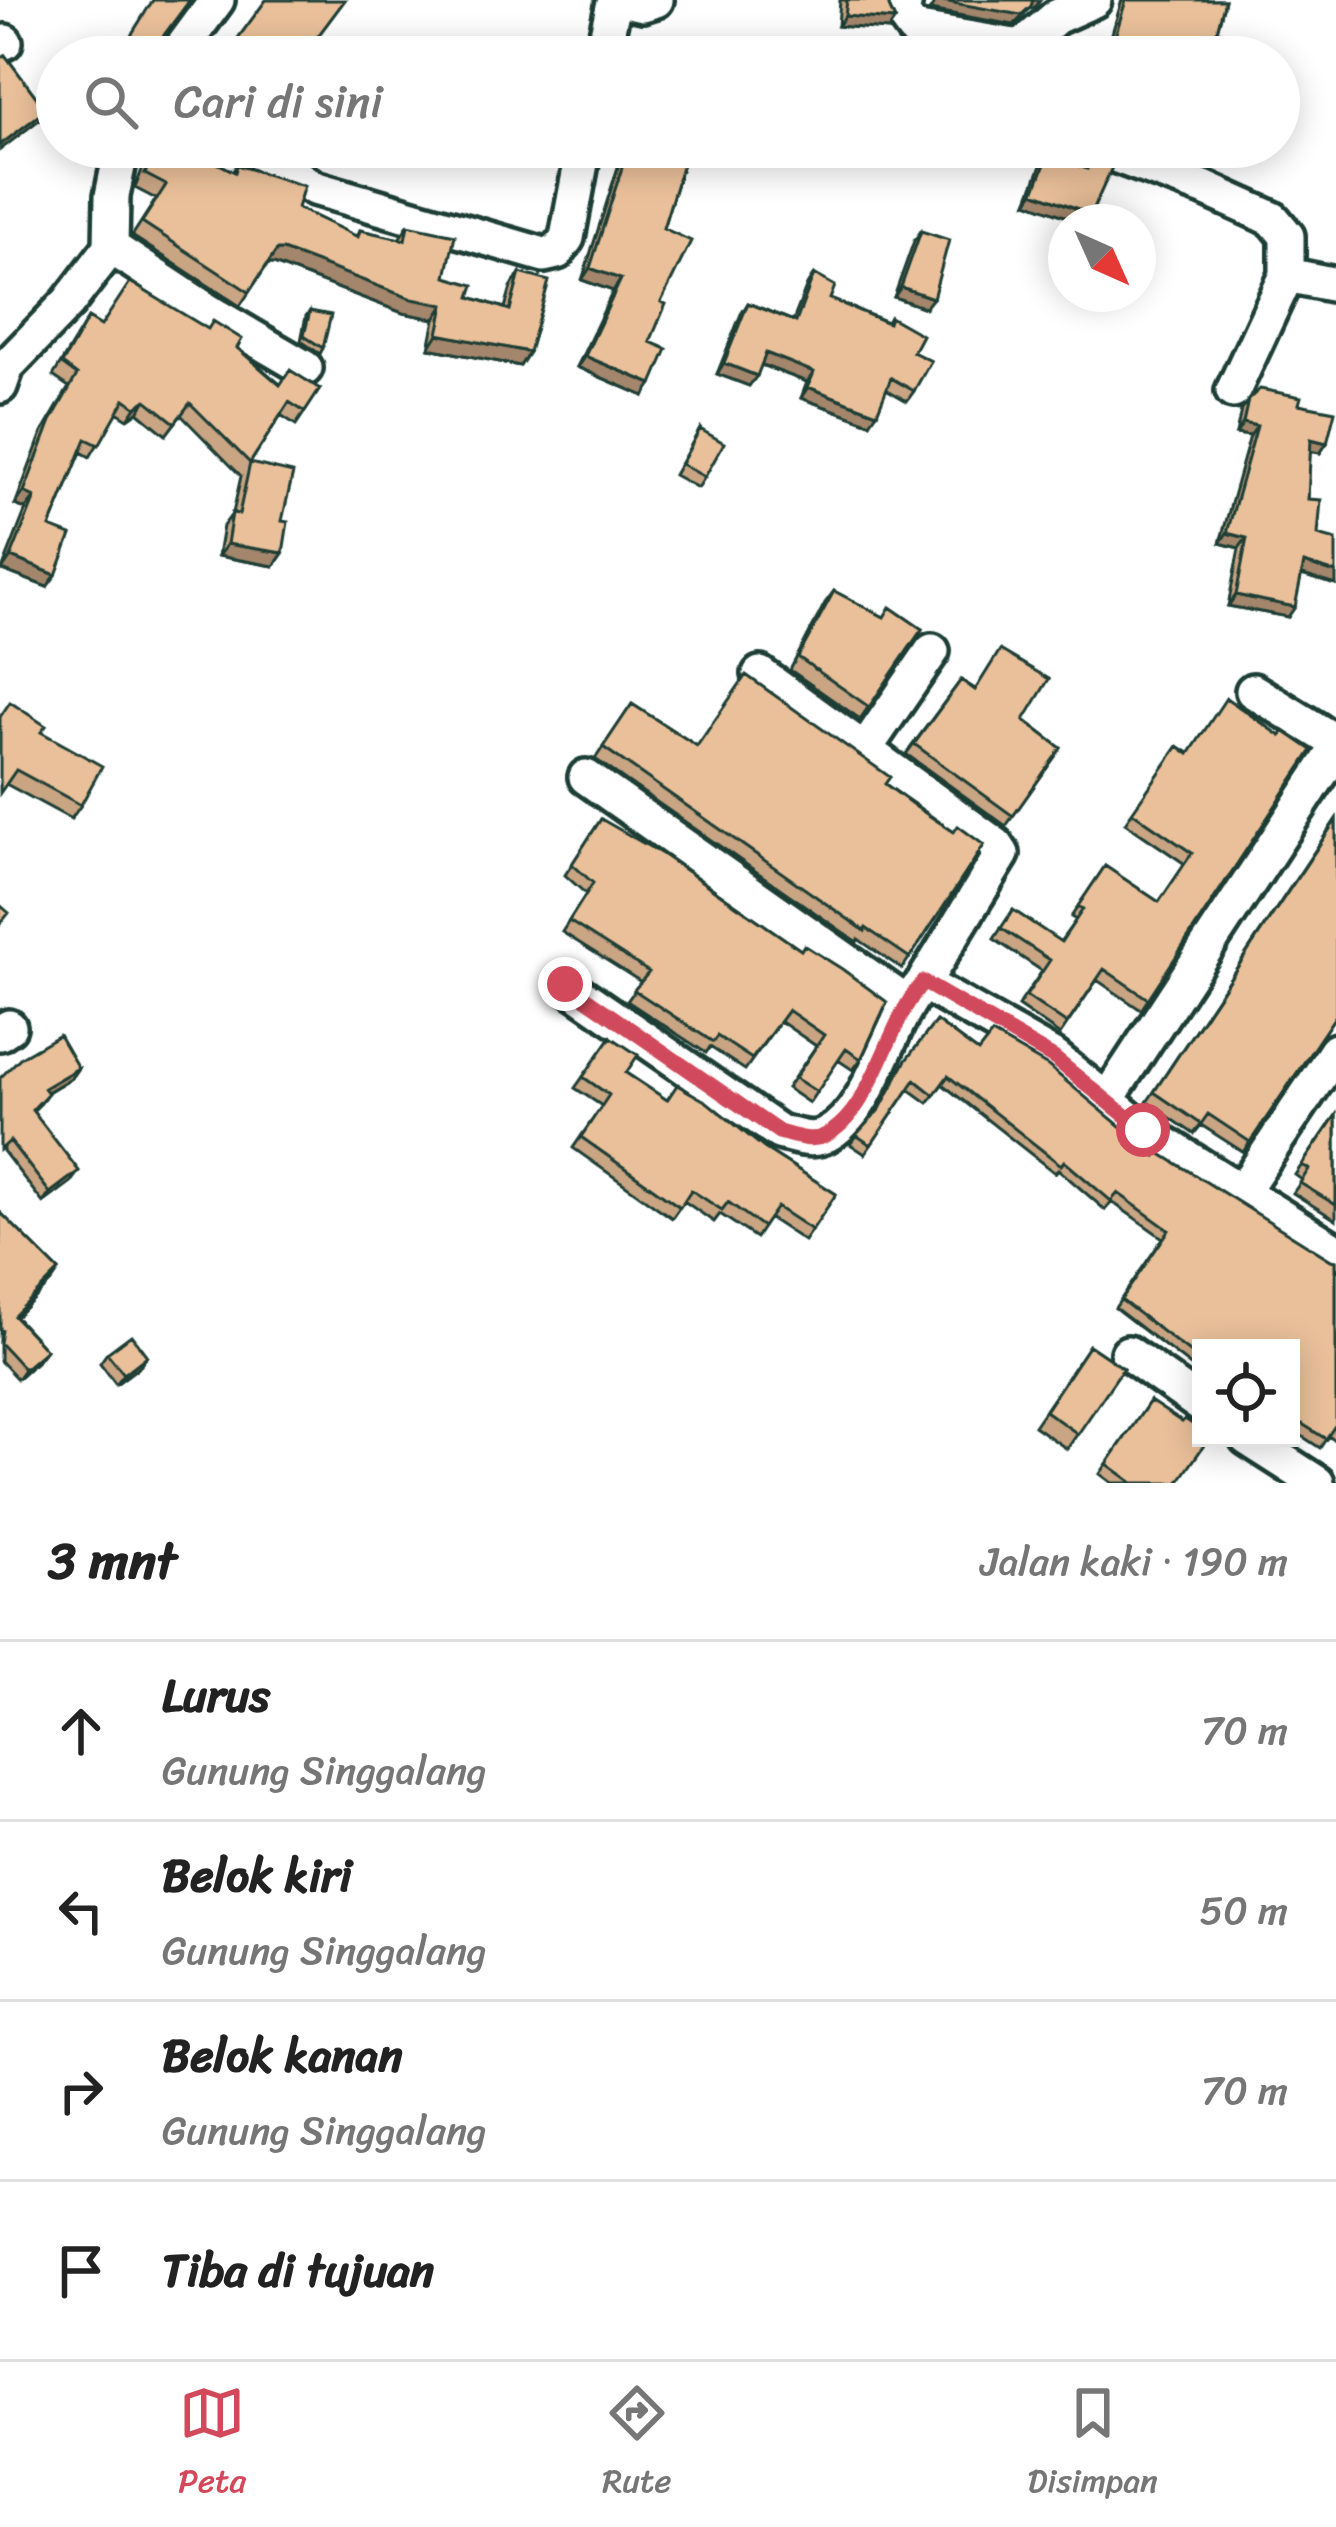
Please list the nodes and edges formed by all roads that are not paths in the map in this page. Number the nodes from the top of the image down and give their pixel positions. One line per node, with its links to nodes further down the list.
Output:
1 (217, 0): 6 (street)
2 (620, 0): 3 (street); 7 (street)
3 (656, 0)
4 (905, 0): 8 (street)
5 (1094, 0): 9 (street)
6 (190, 36)
7 (606, 36)
8 (955, 36)
9 (1034, 36)
10 (118, 168): 14 (street)
11 (283, 168): 12 (street)
12 (580, 168)
13 (1150, 168): 15 (street)
14 (111, 247): 17 (street); 18 (street)
15 (1287, 275): 16 (street); 19 (street)
16 (1336, 285)
17 (304, 368)
18 (2, 373)
19 (1233, 391)
20 (932, 650): 24 (street)
21 (760, 674): 24 (street)
22 (1253, 691): 23 (street)
23 (1336, 746): 29 (street)
24 (863, 752): 27 (street)
25 (586, 777): 27 (street)
26 (565, 984): 27 (street)
27 (914, 992): 29 (street)
28 (1336, 1051): 30 (street)
29 (1106, 1102): 30 (street)
30 (1241, 1193): 31 (street)
31 (1336, 1251)
32 (1128, 1353): 33 (street)
33 (1192, 1399)
34 (1261, 1447): 35 (street)
35 (1317, 1483)

